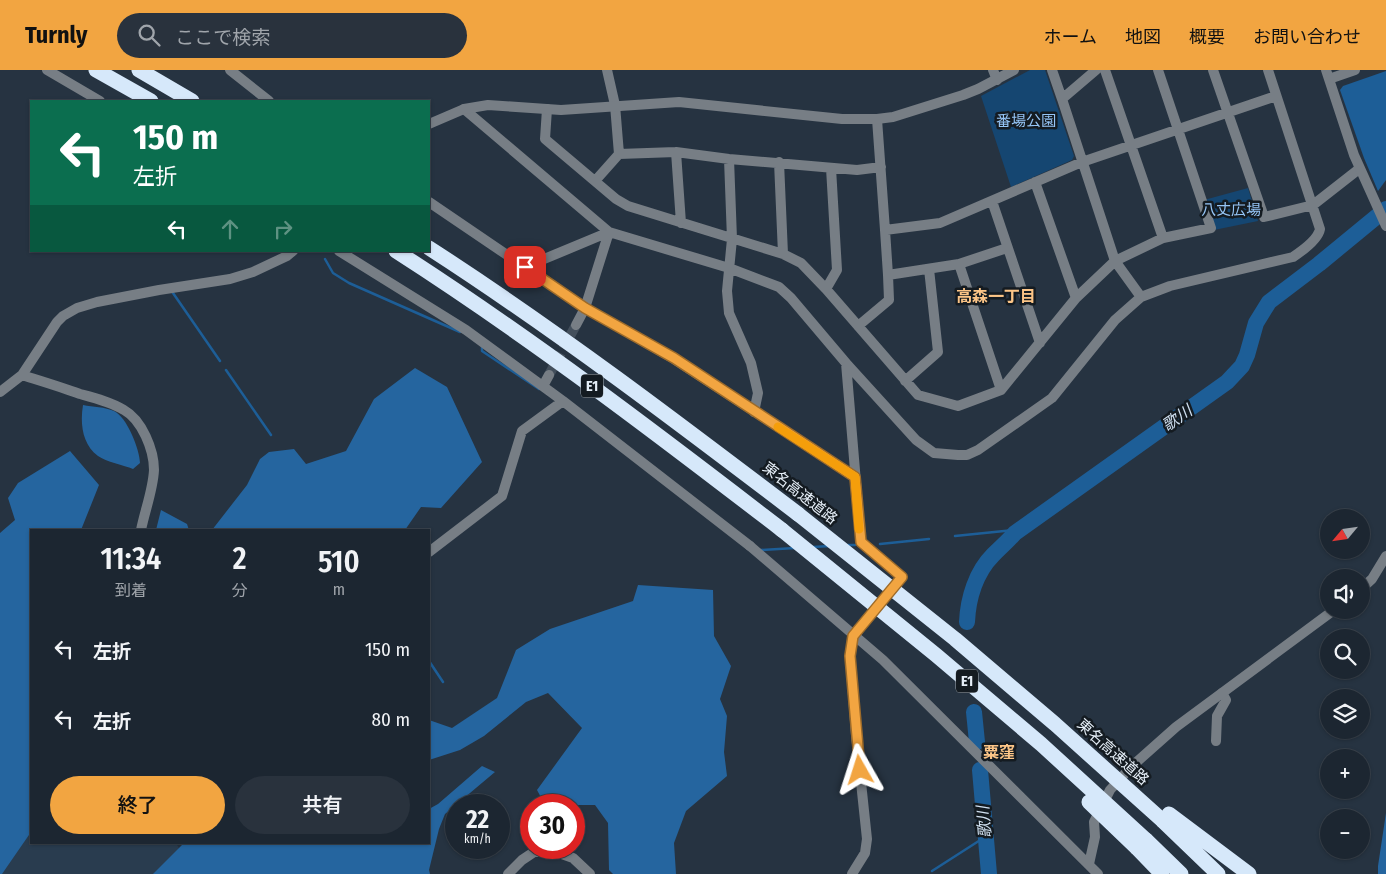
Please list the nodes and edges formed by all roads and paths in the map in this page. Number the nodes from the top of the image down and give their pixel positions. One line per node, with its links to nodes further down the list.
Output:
1 (48, 70): 18 (street)
2 (96, 70): 19 (highway)
3 (139, 70): 20 (highway)
4 (230, 70): 21 (street)
5 (607, 70): 22 (street)
6 (1014, 70): 15 (street)
7 (1052, 70): 17 (street)
8 (1096, 70): 17 (street)
9 (1105, 70): 29 (street)
10 (1158, 70): 28 (street)
11 (1214, 70): 25 (street)
12 (1268, 70): 16 (street)
13 (1355, 70): 14 (street)
14 (1327, 74): 37 (street)
15 (995, 75): 26 (street)
16 (1276, 96): 25 (street); 42 (street)
17 (1062, 99): 34 (street)
18 (98, 100)
19 (149, 100)
20 (190, 100)
21 (268, 100)
22 (615, 105): 24 (street); 26 (street); 31 (street)
23 (464, 109): 24 (street); 27 (street); 46 (street)
24 (547, 109): 38 (street)
25 (1228, 112): 28 (street); 42 (street)
26 (877, 119): 35 (street)
27 (430, 124)
28 (1179, 129): 29 (street); 47 (street)
29 (1131, 145): 34 (street); 47 (street)
30 (676, 152): 31 (street); 32 (street); 43 (street)
31 (619, 154): 38 (street)
32 (729, 159): 33 (street); 48 (street)
33 (780, 162): 36 (street); 54 (street)
34 (1082, 162): 39 (street); 55 (street)
35 (881, 167): 36 (street); 45 (street)
36 (831, 168): 61 (street)
37 (1359, 169): 42 (street); 44 (street)
38 (595, 181): 43 (street)
39 (1035, 182): 40 (street); 63 (street)
40 (992, 201): 45 (street); 49 (street)
41 (430, 203): 57 (street)
42 (1313, 205): 62 (street)
43 (681, 223): 48 (street)
44 (1386, 226)
45 (885, 230): 60 (street)
46 (609, 232): 57 (street); 58 (street); 64 (street)
47 (1163, 238): 55 (street)
48 (732, 239): 54 (street); 58 (street)
49 (1007, 248): 56 (street); 67 (street)
50 (430, 249): 86 (highway, 東名高速道路 / E1, bridge)
51 (292, 252): 69 (street)
52 (341, 252): 72 (street)
53 (398, 252): 87 (highway, E1, bridge)
54 (783, 254): 61 (street)
55 (1115, 261): 62 (street); 63 (street)
56 (959, 264): 59 (street); 73 (street)
57 (525, 267): 64 (street)
58 (729, 268): 68 (street); 76 (street)
59 (929, 269): 60 (street); 71 (street)
60 (888, 275): 66 (street)
61 (826, 289): 66 (street)
62 (1141, 297): 68 (street)
63 (1076, 298): 67 (street)
64 (585, 308): 65 (street); 76 (street)
65 (576, 325)
66 (858, 326): 71 (street)
67 (1040, 343): 73 (street)
68 (846, 363): 77 (street)
69 (22, 375): 74 (street); 78 (street)
70 (549, 375): 72 (street)
71 (905, 381): 73 (street)
72 (543, 386): 75 (street)
73 (1001, 390)
74 (0, 392)
75 (563, 401): 79 (street); 83 (street)
76 (754, 412): 77 (street)
77 (855, 477): 83 (street)
78 (140, 529)
79 (430, 551)
80 (1386, 556): 81 (street)
81 (1370, 581)
82 (1322, 619): 84 (street)
83 (853, 636): 88 (street); 91 (street)
84 (1222, 693): 85 (street); 88 (street)
85 (1216, 741)
86 (1166, 818): 95 (highway); 96 (highway)
87 (1142, 844): 93 (highway); 94 (highway, E1)
88 (1088, 869): 92 (street)
89 (508, 874): 90 (street)
90 (590, 874)
91 (852, 874)
92 (1098, 874)
93 (1162, 874)
94 (1182, 874)
95 (1218, 874)
96 (1249, 874)

